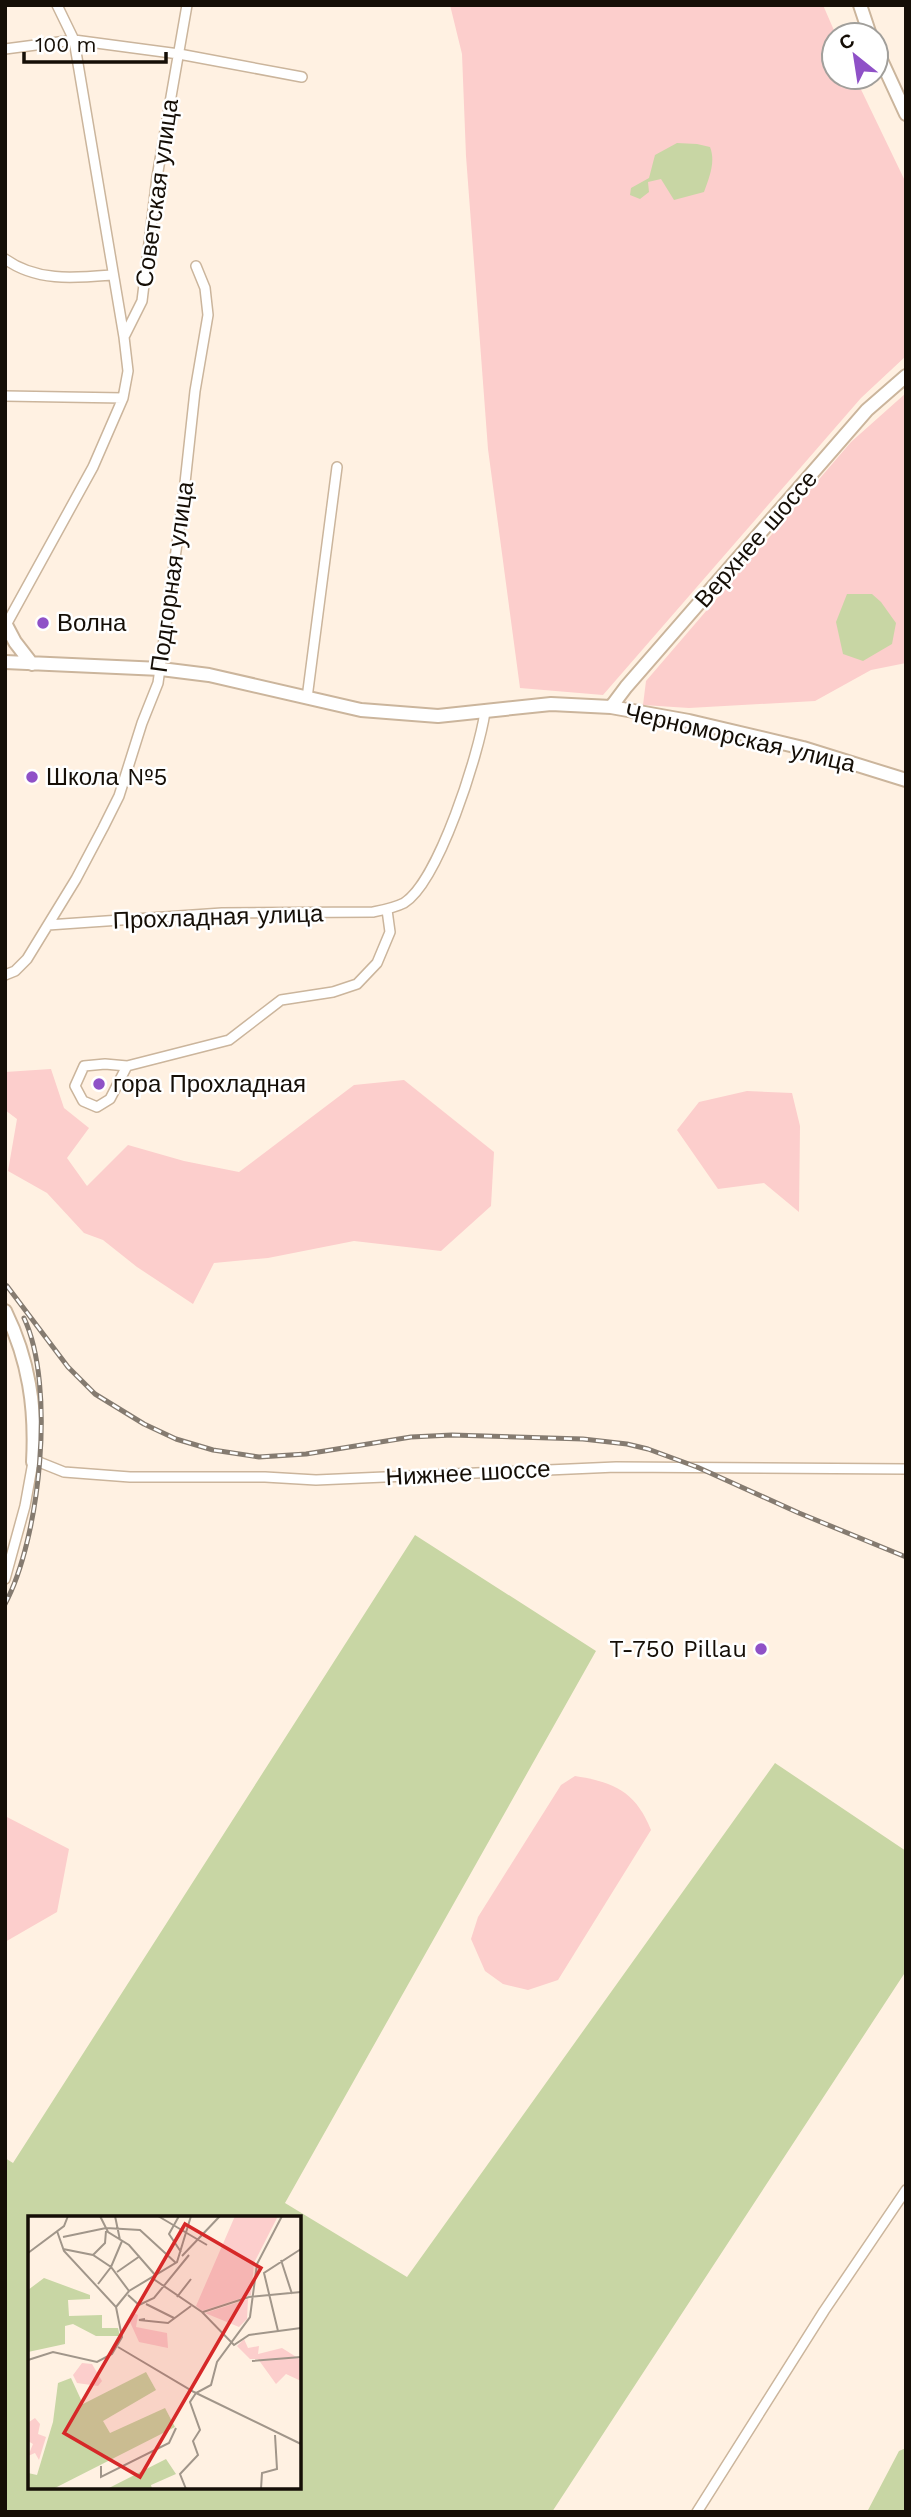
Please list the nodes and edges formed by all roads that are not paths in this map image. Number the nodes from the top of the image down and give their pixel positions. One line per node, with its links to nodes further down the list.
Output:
1 (57, 5): 3 (street)
2 (187, 5): 5 (street, Советская улица)
3 (74, 40): 4 (street); 5 (street); 11 (street)
4 (5, 49)
5 (179, 54): 6 (street); 12 (street, Советская улица)
6 (302, 76)
7 (890, 79): 8 (street)
8 (906, 114)
9 (5, 260): 11 (street)
10 (196, 266): 20 (street, Подгорная улица)
11 (112, 275): 12 (street)
12 (124, 337): 15 (street)
13 (906, 376): 22 (street, Верхнее шоссе)
14 (5, 396): 15 (street)
15 (123, 398): 17 (street)
16 (337, 467): 21 (street)
17 (6, 625): 19 (street)
18 (5, 662): 19 (street, Черноморская улица)
19 (32, 664): 20 (street, Черноморская улица)
20 (162, 669): 21 (street, Черноморская улица); 26 (street, Подгорная улица)
21 (307, 698): 23 (street, Черноморская улица)
22 (611, 707): 23 (street, Черноморская улица); 24 (street, Черноморская улица)
23 (485, 712): 25 (street)
24 (906, 780)
25 (387, 910): 26 (street, Прохладная улица); 28 (street)
26 (48, 925): 27 (street, Подгорная улица)
27 (5, 975)
28 (127, 1066): 28 (street)
29 (5, 1311): 30 (street)
30 (33, 1462): 31 (street, Нижнее шоссе); 32 (street)
31 (906, 1469)
32 (5, 1579)
33 (906, 2190): 34 (street)
34 (697, 2512)

